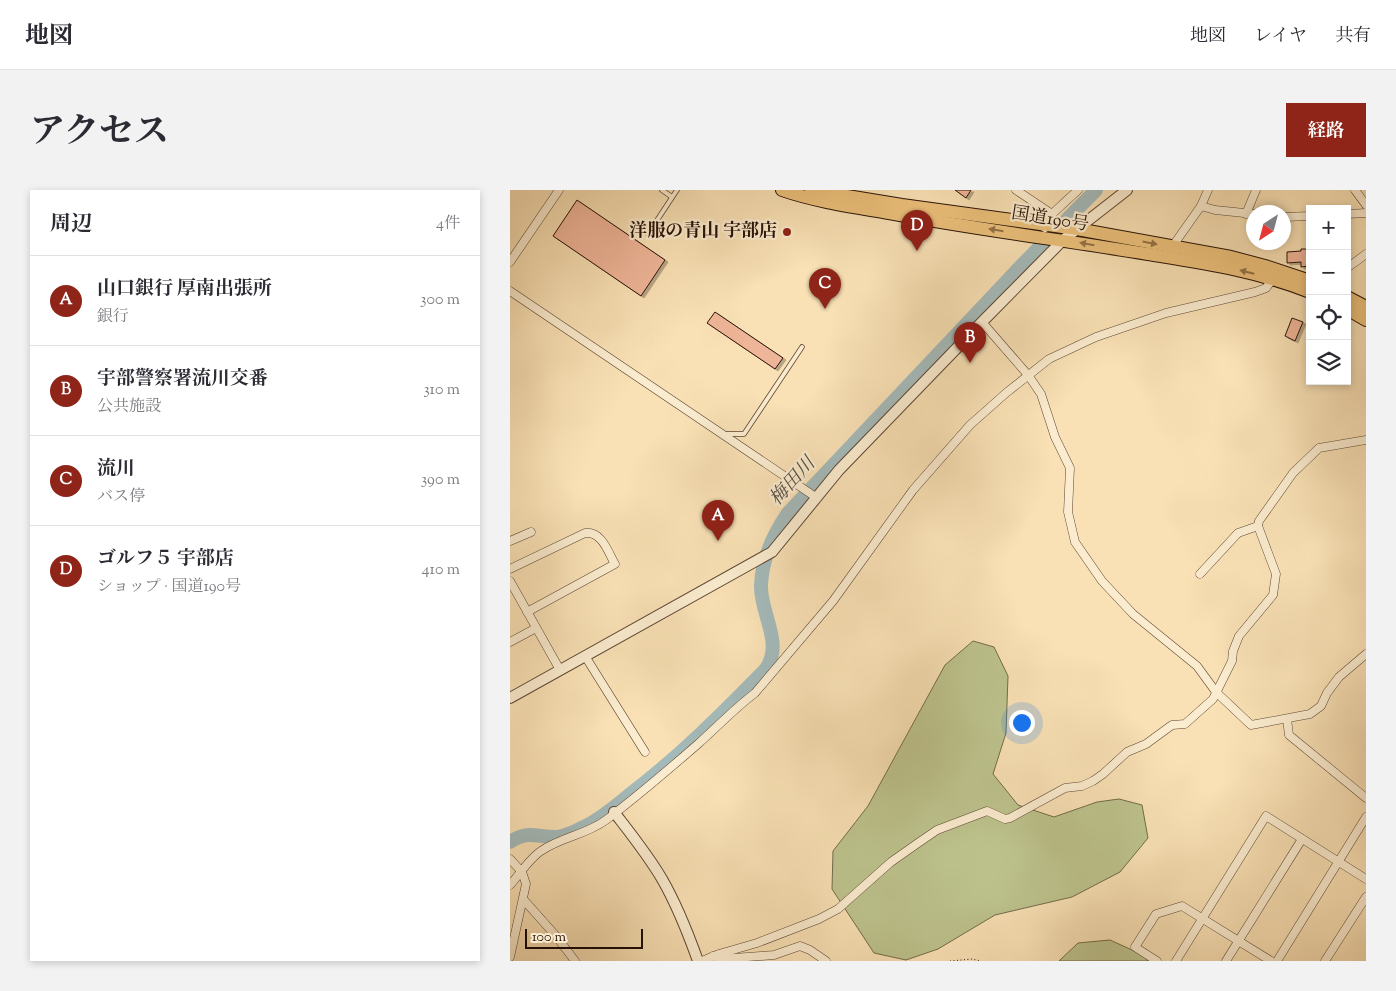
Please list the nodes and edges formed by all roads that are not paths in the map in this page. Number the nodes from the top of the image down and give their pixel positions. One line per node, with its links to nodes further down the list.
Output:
1 (559, 190): 27 (street)
2 (662, 190): 12 (lane)
3 (677, 190): 12 (lane)
4 (782, 190): 24 (highway, 国道190号, one-way to 4)
5 (810, 190): 21 (highway, 国道190号)
6 (1016, 190): 21 (street)
7 (1078, 190): 21 (street)
8 (1127, 190): 23 (street)
9 (1208, 190): 15 (street)
10 (1256, 190): 13 (street)
11 (1355, 190): 14 (street)
12 (672, 197): 22 (lane)
13 (1252, 205)
14 (1366, 205)
15 (1200, 206): 17 (street); 25 (street)
16 (1366, 213): 18 (street)
17 (1246, 214)
18 (1351, 214)
19 (1306, 216): 20 (street)
20 (1291, 217)
21 (1051, 221): 23 (highway, 国道190号); 24 (street)
22 (648, 234)
23 (1067, 234): 24 (highway, 国道190号); 25 (highway, 国道190号, one-way to 25); 29 (highway, 国道190号, one-way to 23); 37 (street)
24 (1043, 237)
25 (1172, 247): 30 (highway, 国道190号)
26 (1366, 254): 28 (street)
27 (510, 262)
28 (1351, 265)
29 (1273, 279): 32 (highway, 国道190号); 39 (street)
30 (1306, 280)
31 (510, 291): 40 (street)
32 (1306, 291)
33 (1351, 299): 34 (highway)
34 (1366, 307)
35 (1351, 311): 36 (highway)
36 (1366, 320)
37 (982, 322): 39 (street); 42 (street)
38 (802, 347): 40 (lane)
39 (1028, 375): 55 (street); 60 (street)
40 (722, 434): 42 (street)
41 (1366, 440): 43 (street)
42 (813, 495): 52 (street)
43 (1258, 526): 47 (street); 55 (street)
44 (531, 532): 45 (street)
45 (510, 542)
46 (510, 569): 49 (street)
47 (1200, 574)
48 (510, 584): 49 (street)
49 (527, 612): 50 (street)
50 (536, 628): 51 (street); 54 (street)
51 (510, 642)
52 (585, 656): 54 (street); 58 (street)
53 (1365, 657): 57 (street)
54 (560, 670): 56 (street)
55 (1216, 692): 57 (street); 72 (street)
56 (510, 698)
57 (1286, 719): 59 (street)
58 (645, 752)
59 (1366, 798)
60 (614, 812): 65 (street); 75 (street)
61 (1366, 817): 64 (street)
62 (1302, 839): 64 (street); 70 (street); 71 (street)
63 (510, 859): 65 (street)
64 (1338, 862): 66 (street); 81 (street)
65 (522, 872): 67 (street); 69 (street)
66 (1366, 879)
67 (510, 885)
68 (1366, 897): 82 (street)
69 (523, 899): 73 (street); 74 (street)
70 (1202, 918): 71 (street); 77 (street); 78 (street)
71 (1238, 941): 79 (street); 80 (street)
72 (713, 956): 75 (street); 76 (street)
73 (510, 957)
74 (575, 961)
75 (700, 961)
76 (826, 961)
77 (1157, 961)
78 (1176, 961)
79 (1226, 961)
80 (1271, 961)
81 (1276, 961)
82 (1325, 961)

